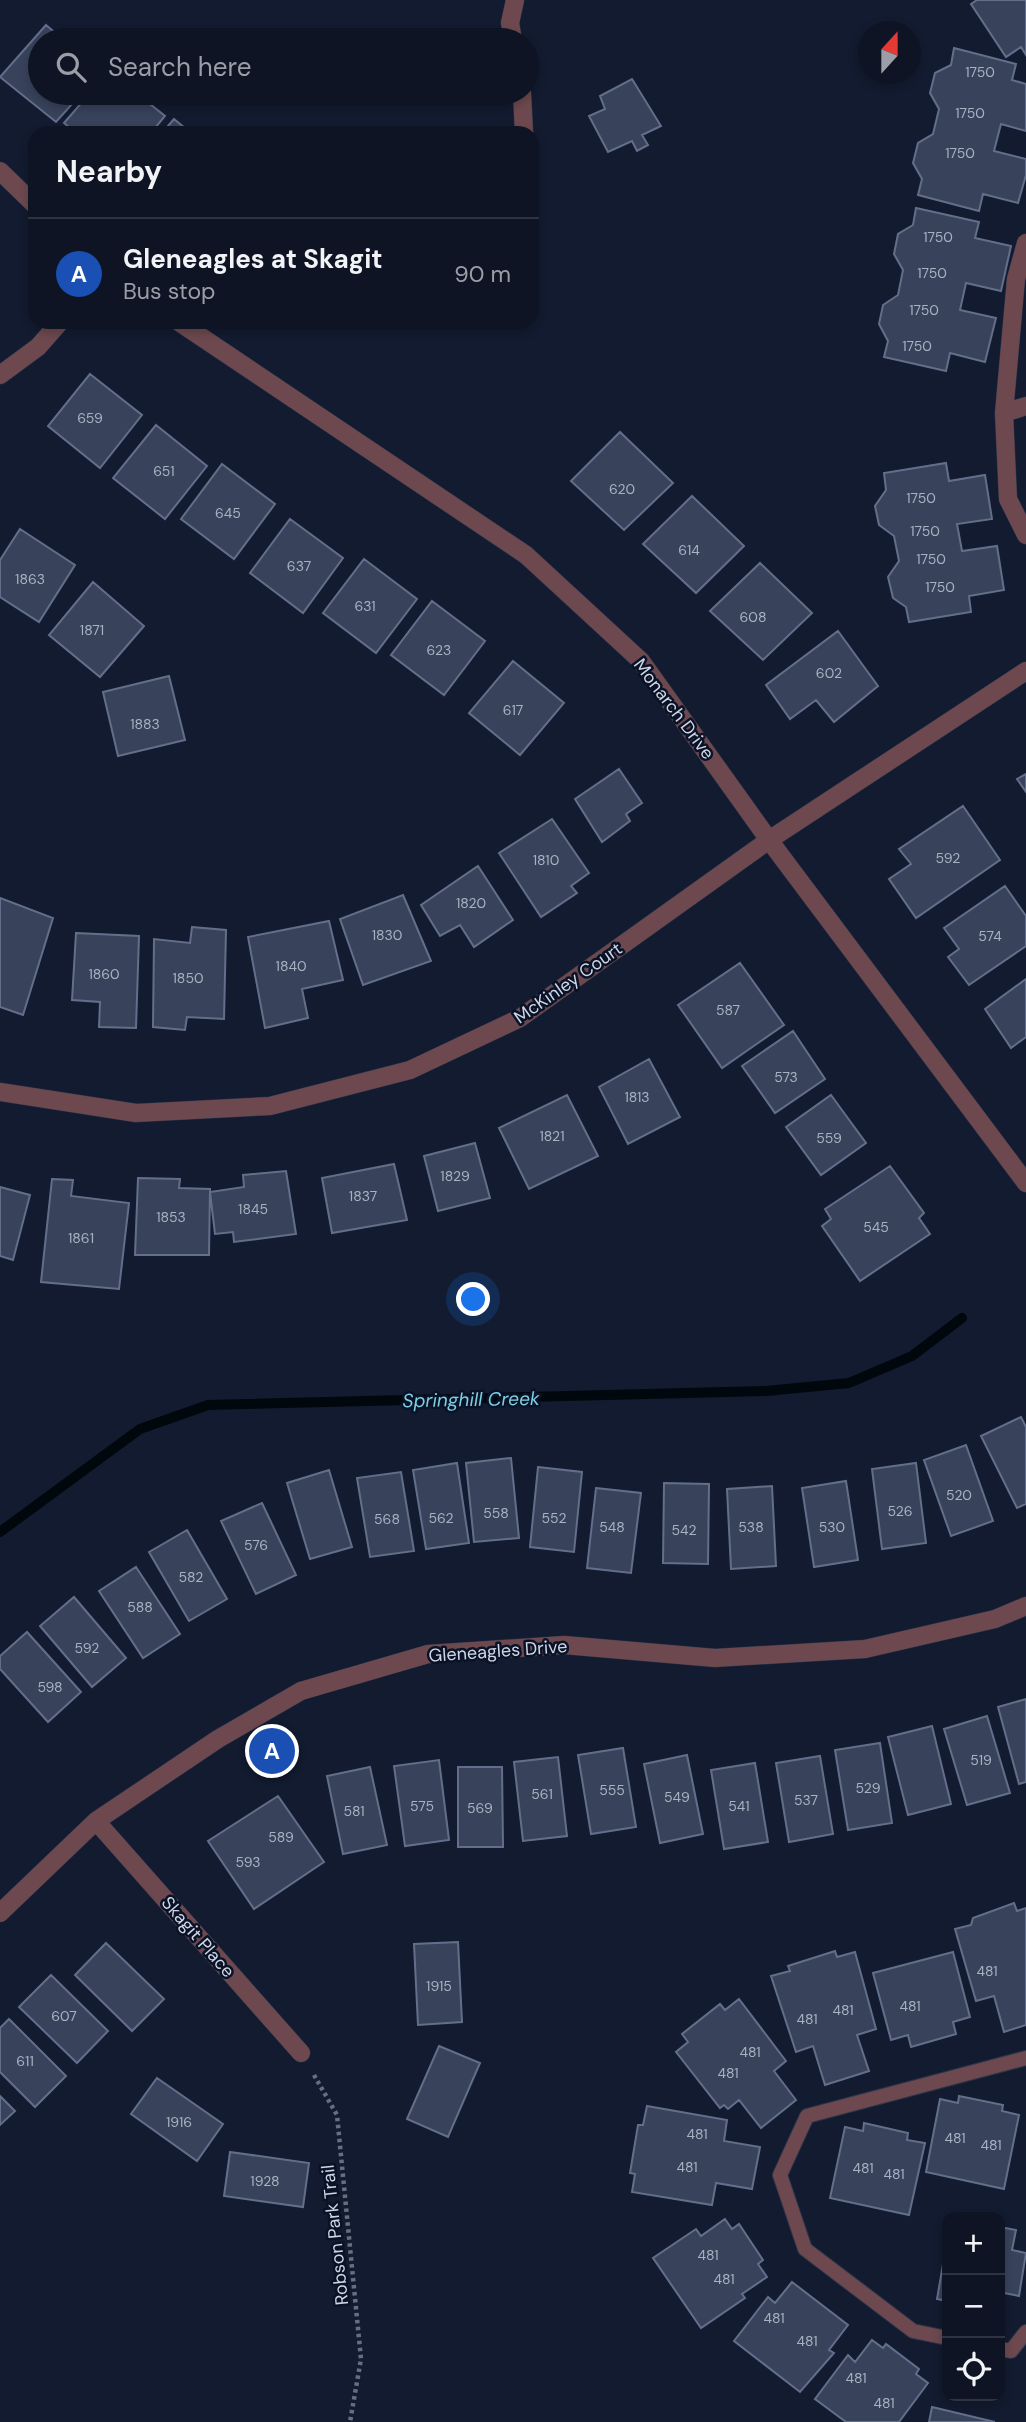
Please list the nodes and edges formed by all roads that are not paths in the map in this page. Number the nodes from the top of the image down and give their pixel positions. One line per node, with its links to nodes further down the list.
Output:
1 (515, 0): 2 (street)
2 (511, 28)
3 (523, 105): 4 (street)
4 (524, 126)
5 (0, 171): 6 (street)
6 (28, 198)
7 (1026, 243): 12 (street)
8 (54, 329): 10 (street)
9 (189, 329): 15 (street, Monarch Drive)
10 (0, 375)
11 (1026, 407): 12 (street)
12 (1004, 413): 13 (street)
13 (1026, 535)
14 (1026, 671): 15 (street, McKinley Court)
15 (769, 839): 16 (street, McKinley Court); 17 (street, Monarch Drive)
16 (0, 1092)
17 (1026, 1183)
18 (1026, 1606): 19 (street, Gleneagles Drive)
19 (96, 1821): 20 (street, Gleneagles Drive); 21 (street, Skagit Place)
20 (0, 1913)
21 (301, 2053)
22 (1026, 2058): 24 (lane)
23 (1026, 2332): 25 (lane)
24 (942, 2337)
25 (1005, 2350)

